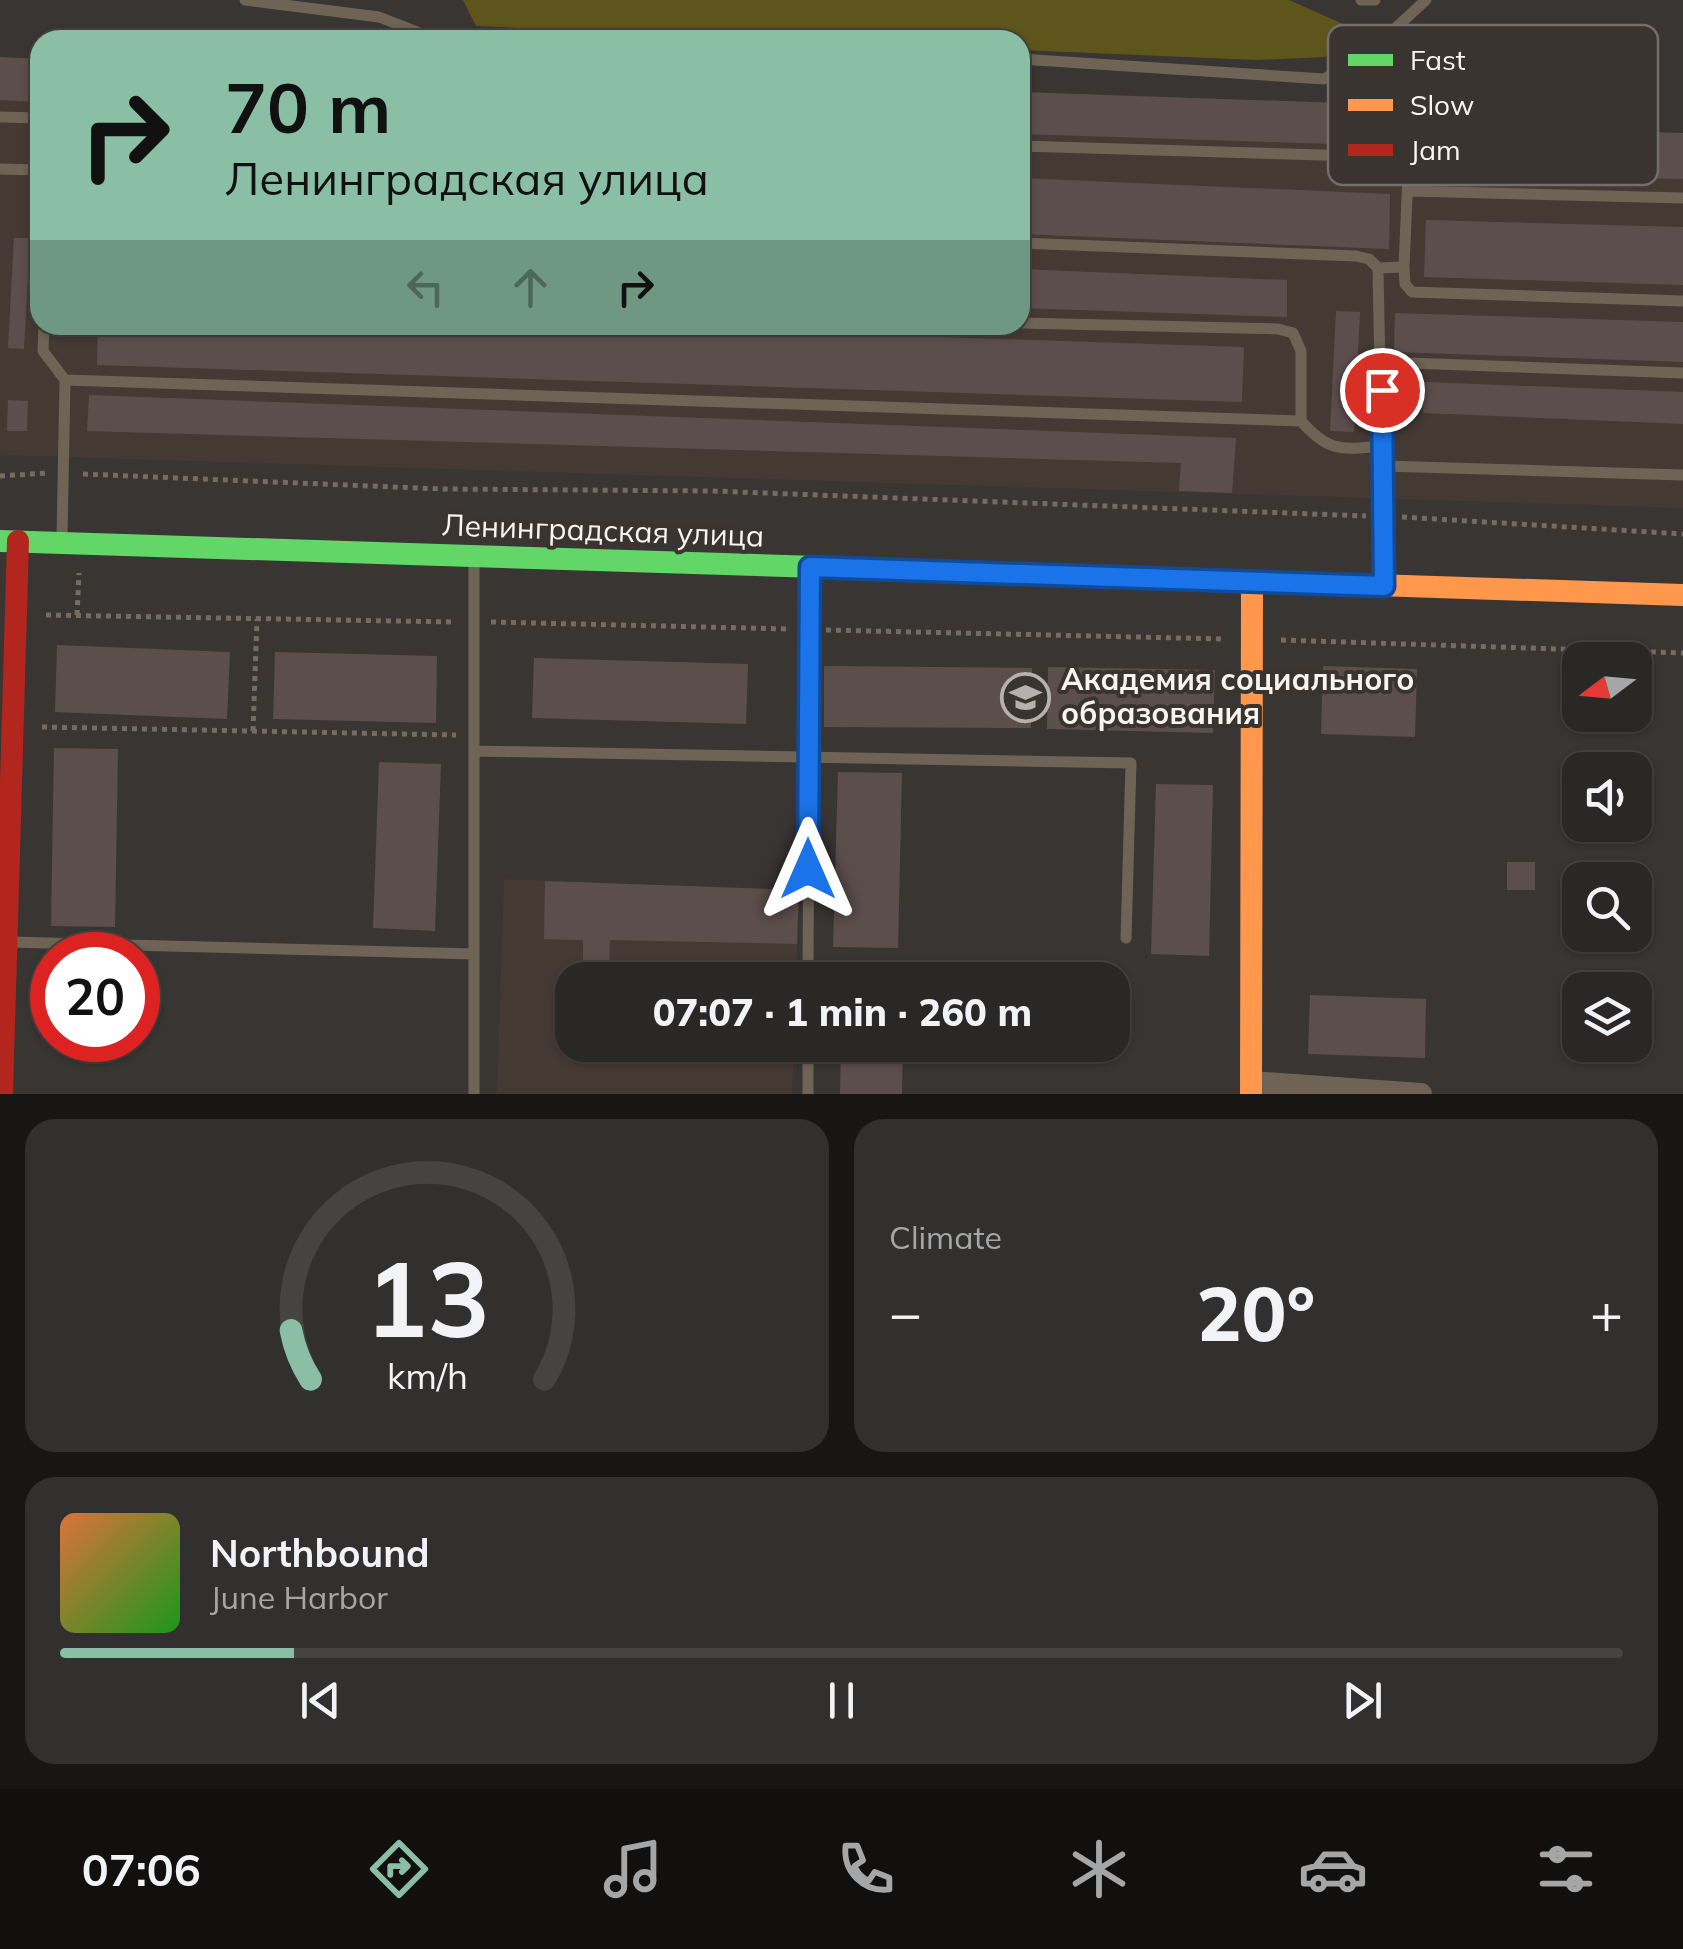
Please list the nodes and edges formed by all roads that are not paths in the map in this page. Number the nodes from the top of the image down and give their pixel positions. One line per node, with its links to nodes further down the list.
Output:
1 (245, 0): 6 (lane)
2 (1361, 0): 3 (lane)
3 (1375, 0)
4 (1426, 0): 5 (lane)
5 (1399, 25)
6 (409, 30)
7 (1030, 59): 8 (lane)
8 (1328, 77)
9 (0, 117): 10 (lane)
10 (30, 118)
11 (1030, 146): 12 (lane)
12 (1328, 155)
13 (0, 169): 14 (lane)
14 (30, 170)
15 (1408, 185): 16 (lane)
16 (1408, 191): 17 (lane); 19 (lane)
17 (1683, 198)
18 (1030, 243): 20 (lane)
19 (1404, 267): 20 (lane); 21 (lane)
20 (1378, 268): 24 (lane)
21 (1683, 302)
22 (1030, 323): 27 (lane)
23 (44, 335): 26 (lane)
24 (1381, 362): 25 (lane); 28 (lane)
25 (1683, 373)
26 (65, 380): 27 (lane); 32 (lane)
27 (1301, 421): 28 (lane)
28 (1384, 446): 29 (lane)
29 (1384, 466): 30 (lane); 36 (lane)
30 (1683, 475)
31 (9, 541): 32 (main road, Ленинградская улица); 38 (main road)
32 (62, 543): 33 (main road, Ленинградская улица)
33 (474, 556): 34 (main road, Ленинградская улица); 39 (lane)
34 (810, 567): 35 (main road, Ленинградская улица); 40 (lane)
35 (1252, 581): 36 (main road, Ленинградская улица); 46 (main road)
36 (1384, 586): 37 (main road, Ленинградская улица)
37 (1683, 595)
38 (6, 736): 42 (main road)
39 (474, 751): 40 (lane); 43 (lane)
40 (808, 758): 41 (lane); 44 (lane)
41 (1126, 938)
42 (6, 942): 43 (lane); 47 (main road)
43 (474, 954): 48 (lane)
44 (808, 962)
45 (808, 1062): 49 (lane)
46 (1251, 1088): 50 (street)
47 (2, 1094)
48 (474, 1094)
49 (808, 1094)
50 (1421, 1094)

